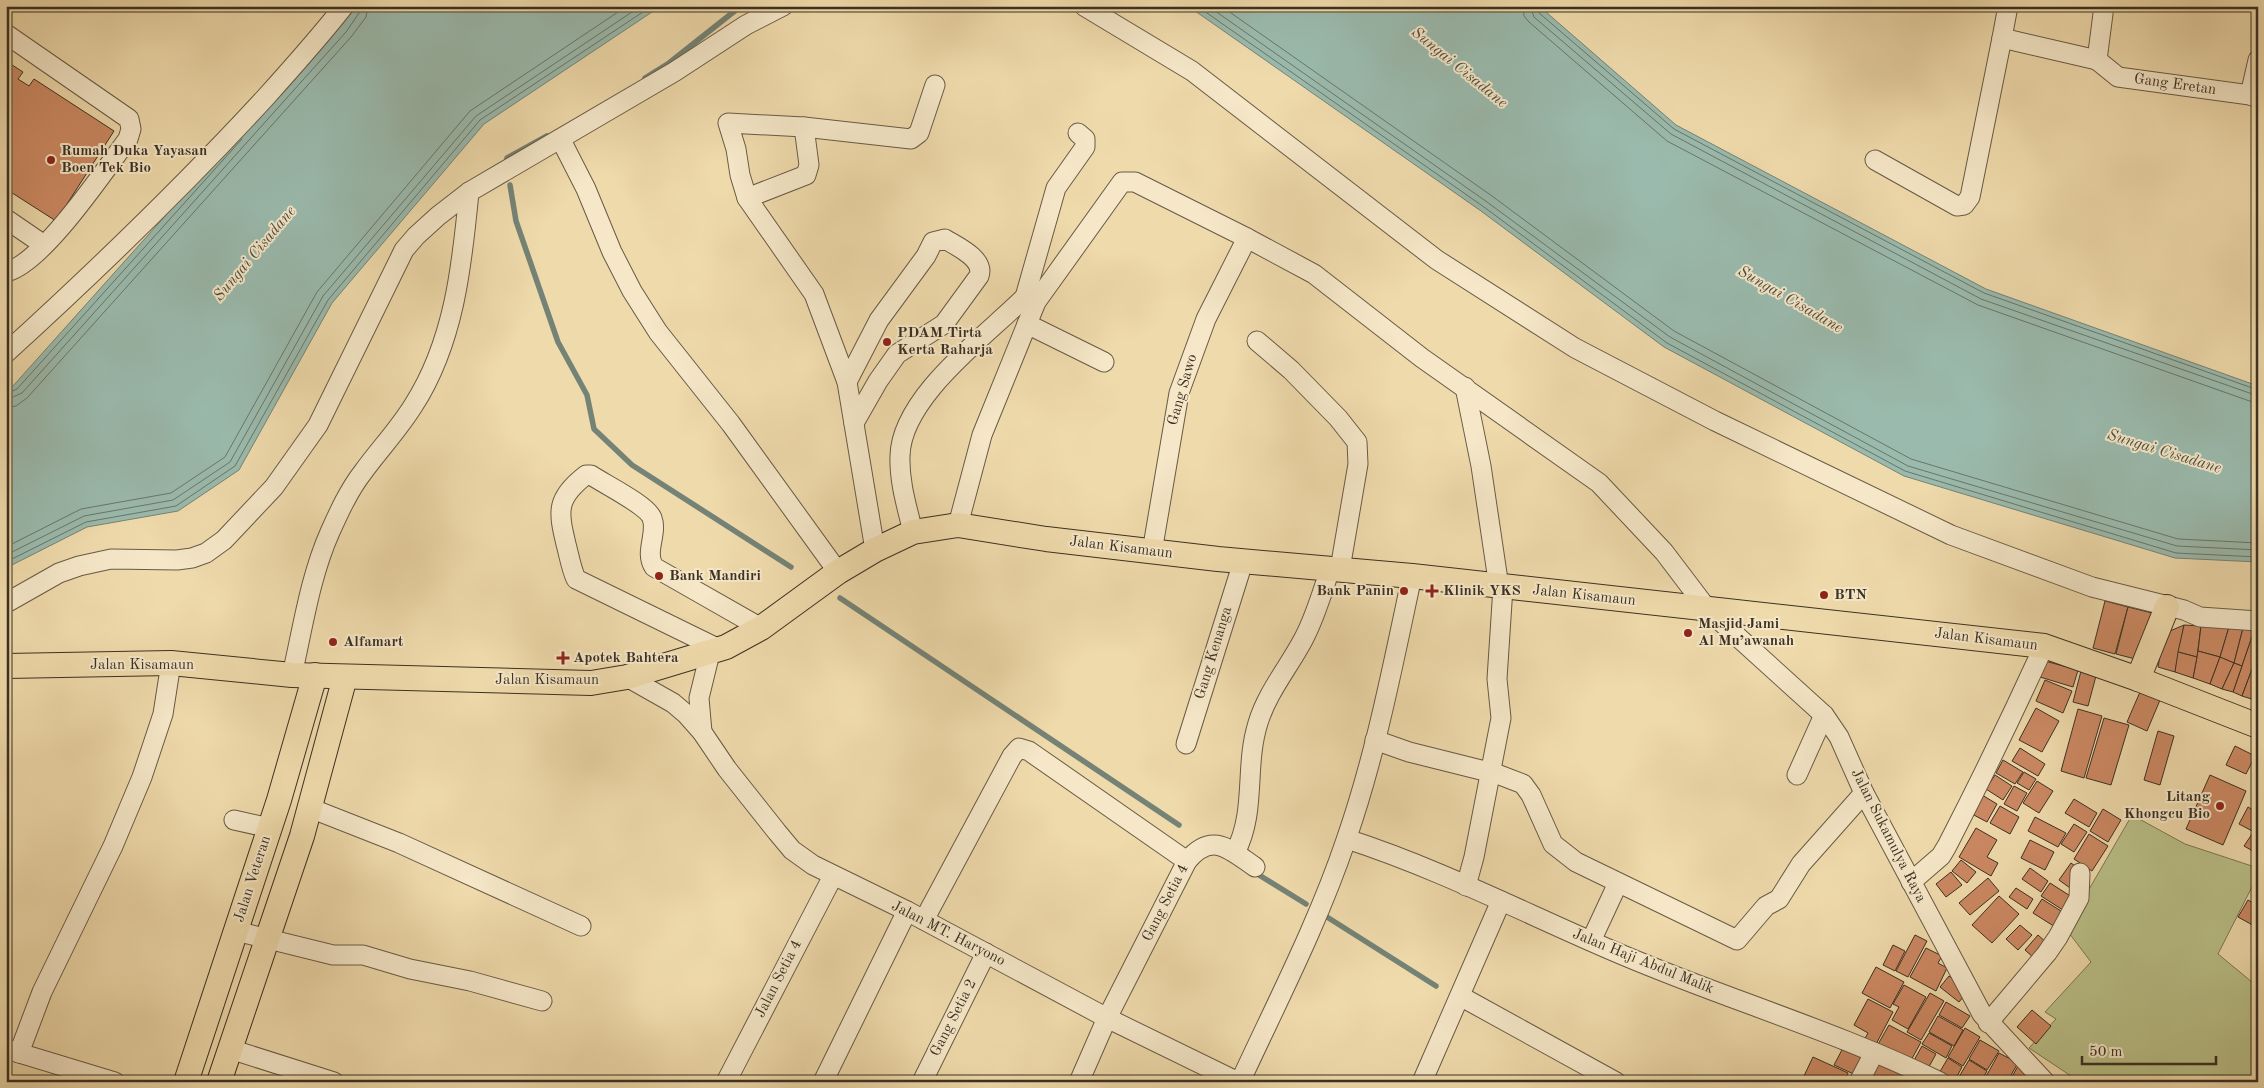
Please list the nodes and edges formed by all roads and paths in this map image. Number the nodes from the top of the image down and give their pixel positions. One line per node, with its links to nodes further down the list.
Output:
1 (344, 6): 25 (street)
2 (783, 6): 14 (street)
3 (1084, 6): 40 (street)
4 (2008, 6): 7 (street)
5 (2104, 6): 8 (street)
6 (6, 34): 20 (street)
7 (2002, 38): 8 (street); 15 (street)
8 (2097, 60): 11 (street, Gang Eretan)
9 (2258, 60): 11 (street)
10 (935, 85): 12 (street)
11 (2254, 97)
12 (804, 127): 17 (street); 17 (street)
13 (1078, 133): 22 (street)
14 (561, 140): 16 (street); 36 (street)
15 (1875, 160)
16 (469, 192): 39 (street); 48 (street)
17 (747, 198): 27 (street)
18 (6, 219): 20 (street)
19 (1247, 238): 22 (street, Jalan Sukamulya Raya); 28 (street, Jalan Sukamulya Raya); 33 (street, Gang Sawo)
20 (44, 244): 21 (street)
21 (6, 272)
22 (1030, 300): 23 (street); 31 (street)
23 (1027, 324): 26 (street); 30 (street)
24 (1257, 341): 35 (street)
25 (6, 353)
26 (1104, 362)
27 (847, 382): 29 (street); 29 (street)
28 (1465, 388): 38 (street); 41 (street, Jalan Sukamulya Raya)
29 (854, 423): 32 (street)
30 (958, 525): 31 (main road, Jalan Kisamaun); 33 (main road, Jalan Kisamaun)
31 (912, 532): 32 (main road, Jalan Kisamaun)
32 (875, 550): 36 (main road, Jalan Kisamaun)
33 (1152, 552): 34 (main road, Jalan Kisamaun)
34 (1242, 562): 35 (main road, Jalan Kisamaun); 56 (street, Gang Kenanga)
35 (1335, 569): 37 (main road, Jalan Kisamaun); 64 (street)
36 (838, 572): 43 (main road, Jalan Kisamaun)
37 (1412, 576): 38 (main road, Jalan Kisamaun); 55 (street)
38 (1501, 587): 41 (main road, Jalan Kisamaun); 57 (street)
39 (6, 603)
40 (2167, 607): 42 (street); 51 (main road)
41 (1708, 610): 44 (main road, Jalan Kisamaun); 52 (street, Jalan Sukamulya Raya)
42 (2258, 621)
43 (761, 628): 45 (main road, Jalan Kisamaun); 45 (street)
44 (2044, 646): 51 (main road, Jalan Kisamaun); 69 (street)
45 (714, 651): 50 (main road, Jalan Kisamaun); 54 (street, Jalan MT. Haryono)
46 (171, 663): 47 (main road, Jalan Kisamaun); 48 (main road, Jalan Kisamaun); 85 (street)
47 (6, 666)
48 (303, 675): 49 (main road, Jalan Kisamaun); 62 (main road, Jalan Veteran)
49 (345, 677): 50 (main road, Jalan Kisamaun); 60 (main road)
50 (627, 677): 54 (street, Jalan MT. Haryono)
51 (2138, 679): 53 (main road, Jalan Kisamaun)
52 (1824, 715): 58 (street); 59 (street, Jalan Sukamulya Raya)
53 (2258, 726)
54 (702, 732): 68 (street, Jalan MT. Haryono)
55 (1375, 740): 57 (street); 63 (street)
56 (1186, 744)
57 (1489, 773): 70 (street); 71 (street)
58 (1797, 775)
59 (1864, 792): 69 (street, Jalan Sukamulya Raya); 70 (street)
60 (310, 808): 75 (street); 77 (main road)
61 (234, 820): 62 (street)
62 (270, 828): 76 (main road, Jalan Veteran)
63 (1347, 840): 71 (street, Jalan Haji Abdul Malik); 97 (street)
64 (1235, 853): 65 (street, Gang Setia 4); 66 (street, Gang Setia 4)
65 (1187, 861): 74 (street); 82 (street, Gang Setia 4)
66 (1255, 867)
67 (2080, 873): 83 (street)
68 (833, 876): 73 (street, Jalan MT. Haryono); 93 (street, Jalan Setia 4)
69 (1911, 882): 83 (street, Jalan Sukamulya Raya)
70 (1618, 883): 78 (street)
71 (1466, 886): 72 (street, Jalan Haji Abdul Malik)
72 (1501, 901): 78 (street, Jalan Haji Abdul Malik); 80 (street)
73 (907, 911): 74 (street, Jalan MT. Haryono); 94 (street)
74 (924, 920): 79 (street, Jalan MT. Haryono)
75 (581, 926)
76 (236, 931): 77 (street); 91 (main road, Jalan Veteran)
77 (267, 939): 81 (street); 84 (main road)
78 (1591, 940): 86 (street, Jalan Haji Abdul Malik)
79 (986, 953): 82 (street, Jalan MT. Haryono); 95 (street, Gang Setia 2)
80 (1460, 996): 98 (street); 99 (street)
81 (542, 1001)
82 (1107, 1018): 87 (street, Jalan MT. Haryono); 96 (street, Gang Setia 4)
83 (1988, 1023): 89 (street, Jalan Sukamulya Raya)
84 (230, 1049): 88 (street); 92 (main road)
85 (13, 1051): 90 (street)
86 (1874, 1053): 100 (street); 101 (street, Jalan Haji Abdul Malik)
87 (1215, 1077): 97 (street, Jalan MT. Haryono)
88 (322, 1080)
89 (2040, 1080)
90 (114, 1082)
91 (186, 1082)
92 (219, 1082)
93 (726, 1082)
94 (823, 1082)
95 (922, 1082)
96 (1079, 1082)
97 (1239, 1082)
98 (1422, 1082)
99 (1616, 1082)
100 (1859, 1082)
101 (1940, 1082)

